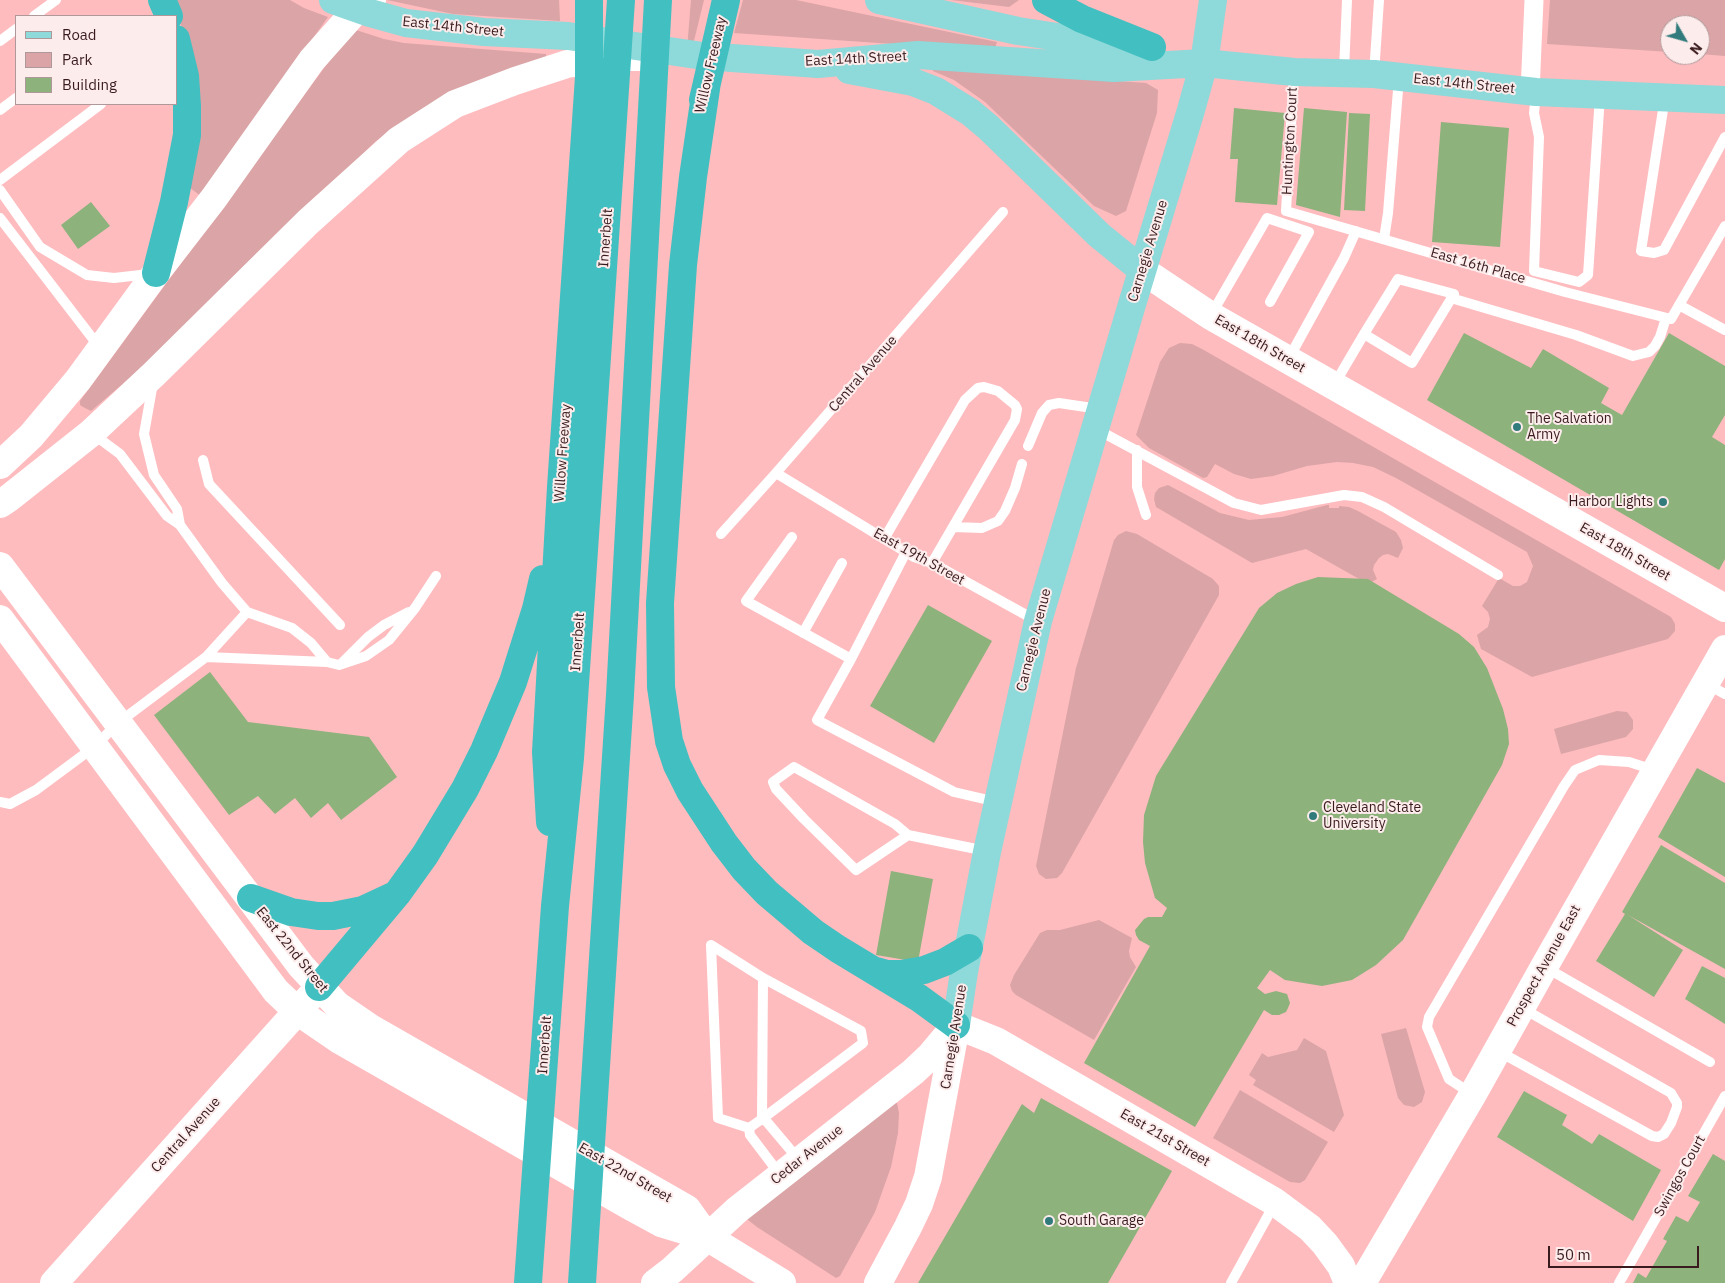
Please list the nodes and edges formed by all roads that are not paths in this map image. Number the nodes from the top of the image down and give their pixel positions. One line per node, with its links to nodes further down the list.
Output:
1 (56, 0): 15 (lane)
2 (162, 0): 16 (highway)
3 (333, 0): 23 (main road, East 14th Street)
4 (372, 0): 47 (street)
5 (589, 0): 67 (highway, Willow Freeway)
6 (621, 0): 102 (highway, Innerbelt)
7 (658, 0): 92 (highway)
8 (726, 0): 23 (highway, Willow Freeway)
9 (879, 0): 20 (main road, East 14th Street)
10 (1046, 0): 20 (highway)
11 (1213, 0): 21 (main road, Carnegie Avenue)
12 (1347, 0): 25 (lane)
13 (1379, 0): 26 (lane)
14 (1534, 0): 27 (street)
15 (35, 15)
16 (169, 15)
17 (15, 30): 18 (lane)
18 (0, 42)
19 (178, 47): 47 (highway)
20 (1152, 48): 21 (main road, East 14th Street)
21 (1204, 63): 22 (main road, East 14th Street); 24 (main road, East 14th Street); 46 (main road, Carnegie Avenue)
22 (818, 64): 23 (main road, East 14th Street); 46 (main road, East 18th Street)
23 (705, 69): 35 (highway, Willow Freeway); 57 (street)
24 (1294, 72): 25 (main road, East 14th Street); 38 (lane, Huntington Court)
25 (1344, 73): 26 (main road, East 14th Street)
26 (1387, 76): 27 (main road, East 14th Street); 45 (lane)
27 (1533, 92): 28 (main road, East 14th Street); 28 (lane)
28 (1600, 95): 29 (main road, East 14th Street)
29 (1664, 97): 31 (main road, East 14th Street); 34 (lane)
30 (15, 99): 33 (lane)
31 (1725, 100)
32 (100, 105): 36 (lane)
33 (0, 110)
34 (1725, 138)
35 (688, 177): 92 (highway, Willow Freeway); 105 (highway)
36 (0, 180)
37 (0, 190): 47 (lane)
38 (1286, 210): 41 (lane, East 16th Place)
39 (1003, 212): 66 (lane, Central Avenue)
40 (0, 218): 55 (lane)
41 (1316, 219): 43 (lane, East 16th Place); 44 (lane)
42 (1725, 226): 50 (lane)
43 (1356, 231): 45 (lane, East 16th Place); 56 (lane)
44 (1309, 232): 49 (lane); 51 (lane)
45 (1384, 239): 52 (lane, East 16th Place)
46 (1142, 270): 51 (street, East 18th Street); 59 (main road, Carnegie Avenue)
47 (156, 273): 55 (street)
48 (1451, 298): 52 (lane); 54 (lane); 54 (lane)
49 (1270, 302)
50 (1680, 304): 52 (lane); 53 (lane)
51 (1211, 316): 56 (street, East 18th Street)
52 (1668, 318)
53 (1725, 330)
54 (1364, 334): 58 (lane)
55 (101, 349): 65 (street)
56 (1288, 360): 58 (street, East 18th Street)
57 (154, 374): 60 (street); 70 (lane)
58 (1334, 386): 81 (street, East 18th Street)
59 (1098, 419): 61 (lane); 62 (lane); 84 (main road, Carnegie Avenue)
60 (91, 433): 68 (street); 70 (lane)
61 (1028, 446)
62 (1137, 450): 69 (lane); 79 (lane)
63 (204, 460): 85 (lane)
64 (1022, 464): 71 (lane)
65 (0, 465)
66 (776, 474): 72 (lane, Central Avenue); 74 (lane, East 19th Street)
67 (561, 487): 100 (highway); 102 (highway, Willow Freeway)
68 (0, 504)
69 (1146, 514)
70 (180, 525): 82 (lane)
71 (953, 527): 74 (lane); 77 (lane)
72 (721, 534)
73 (792, 536): 86 (lane)
74 (884, 539): 75 (lane, East 19th Street)
75 (906, 552): 77 (lane, East 19th Street); 89 (lane)
76 (842, 563): 86 (lane)
77 (932, 563): 84 (lane, East 19th Street)
78 (0, 566): 93 (street, East 22nd Street)
79 (1498, 575)
80 (436, 576): 90 (lane)
81 (1725, 608)
82 (247, 612): 88 (lane); 90 (lane)
83 (0, 619): 94 (street, East 22nd Street)
84 (1038, 621): 97 (main road, Carnegie Avenue)
85 (340, 624)
86 (803, 632): 89 (lane)
87 (1725, 649): 91 (street, Prospect Avenue East)
88 (206, 657): 90 (lane); 93 (lane)
89 (851, 659): 97 (lane)
90 (327, 662)
91 (1715, 688): 95 (street, Prospect Avenue East)
92 (620, 694): 123 (highway)
93 (118, 723): 94 (lane); 101 (street, East 22nd Street)
94 (94, 747): 96 (lane); 109 (street, East 22nd Street)
95 (1655, 770): 104 (street, Prospect Avenue East); 113 (lane)
96 (0, 802)
97 (998, 802): 99 (main road, Carnegie Avenue)
98 (908, 836): 98 (lane); 99 (lane)
99 (987, 852): 103 (main road, Carnegie Avenue)
100 (397, 894): 101 (highway); 107 (highway)
101 (251, 898): 107 (street, East 22nd Street)
102 (555, 906): 122 (highway, Innerbelt)
103 (969, 948): 105 (highway); 110 (main road, Carnegie Avenue)
104 (1544, 967): 108 (street, Prospect Avenue East); 112 (lane)
105 (874, 971): 110 (highway)
106 (763, 978): 115 (lane); 115 (lane); 116 (lane)
107 (319, 986): 109 (street, Central Avenue); 119 (street, East 22nd Street)
108 (1521, 1008): 111 (street, Prospect Avenue East); 111 (lane)
109 (297, 1011): 119 (street, East 22nd Street); 121 (street, Central Avenue)
110 (956, 1025): 117 (street, Cedar Avenue); 118 (street, East 21st Street); 125 (street, Carnegie Avenue)
111 (1498, 1050): 113 (street, Prospect Avenue East)
112 (1710, 1062)
113 (1473, 1094): 128 (street, Prospect Avenue East)
114 (1725, 1096): 129 (lane, Swingos Court)
115 (762, 1119): 116 (lane); 117 (lane)
116 (749, 1128): 117 (lane)
117 (790, 1169): 119 (street, Cedar Avenue)
118 (1275, 1202): 126 (lane); 127 (street, East 21st Street)
119 (707, 1237): 120 (street, East 22nd Street); 124 (street, Cedar Avenue)
120 (773, 1281)
121 (54, 1283)
122 (528, 1283)
123 (582, 1283)
124 (655, 1283)
125 (878, 1283)
126 (1230, 1283)
127 (1348, 1283)
128 (1362, 1283)
129 (1619, 1283)

